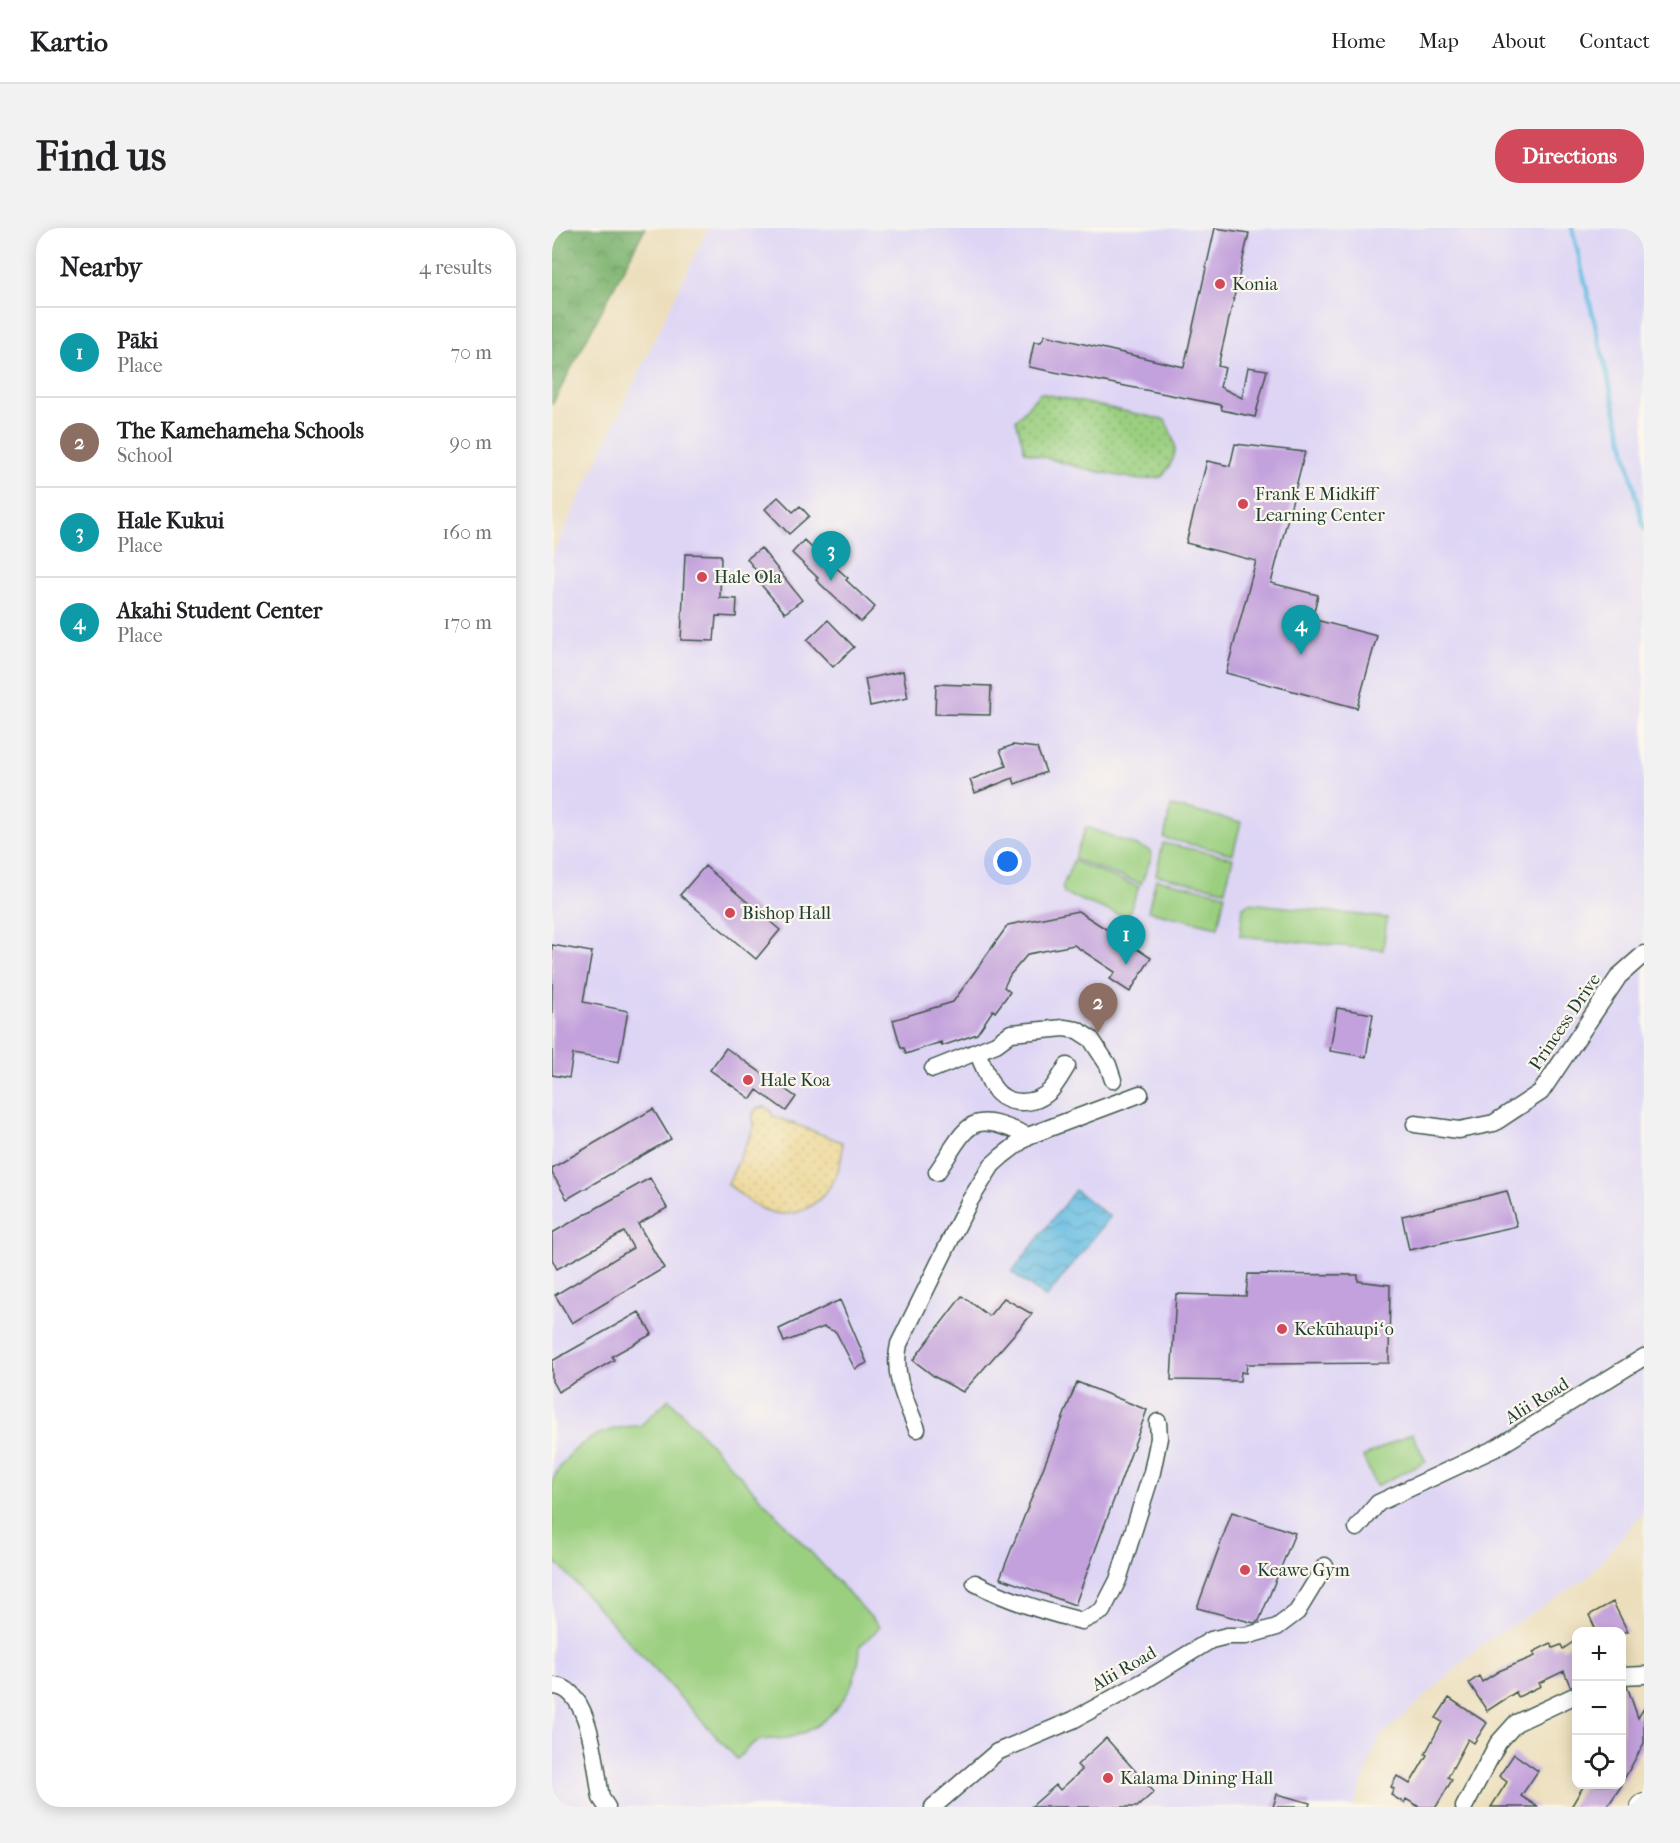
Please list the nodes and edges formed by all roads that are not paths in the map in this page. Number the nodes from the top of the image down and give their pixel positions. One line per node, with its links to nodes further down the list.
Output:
1 (1644, 954): 7 (street, Princess Drive)
2 (981, 1061): 3 (street)
3 (1067, 1066)
4 (933, 1069): 5 (street)
5 (1113, 1080)
6 (1140, 1094): 8 (street)
7 (1415, 1124)
8 (1028, 1136): 9 (street); 12 (street)
9 (938, 1172)
10 (1644, 1358): 13 (street, Alii Road)
11 (1158, 1422): 15 (street)
12 (917, 1429)
13 (1357, 1528)
14 (1325, 1566): 21 (street, Alii Road)
15 (975, 1583)
16 (1644, 1675): 17 (street)
17 (1626, 1676)
18 (552, 1686): 20 (street)
19 (1572, 1697): 22 (street)
20 (607, 1807)
21 (933, 1807)
22 (1464, 1807)

